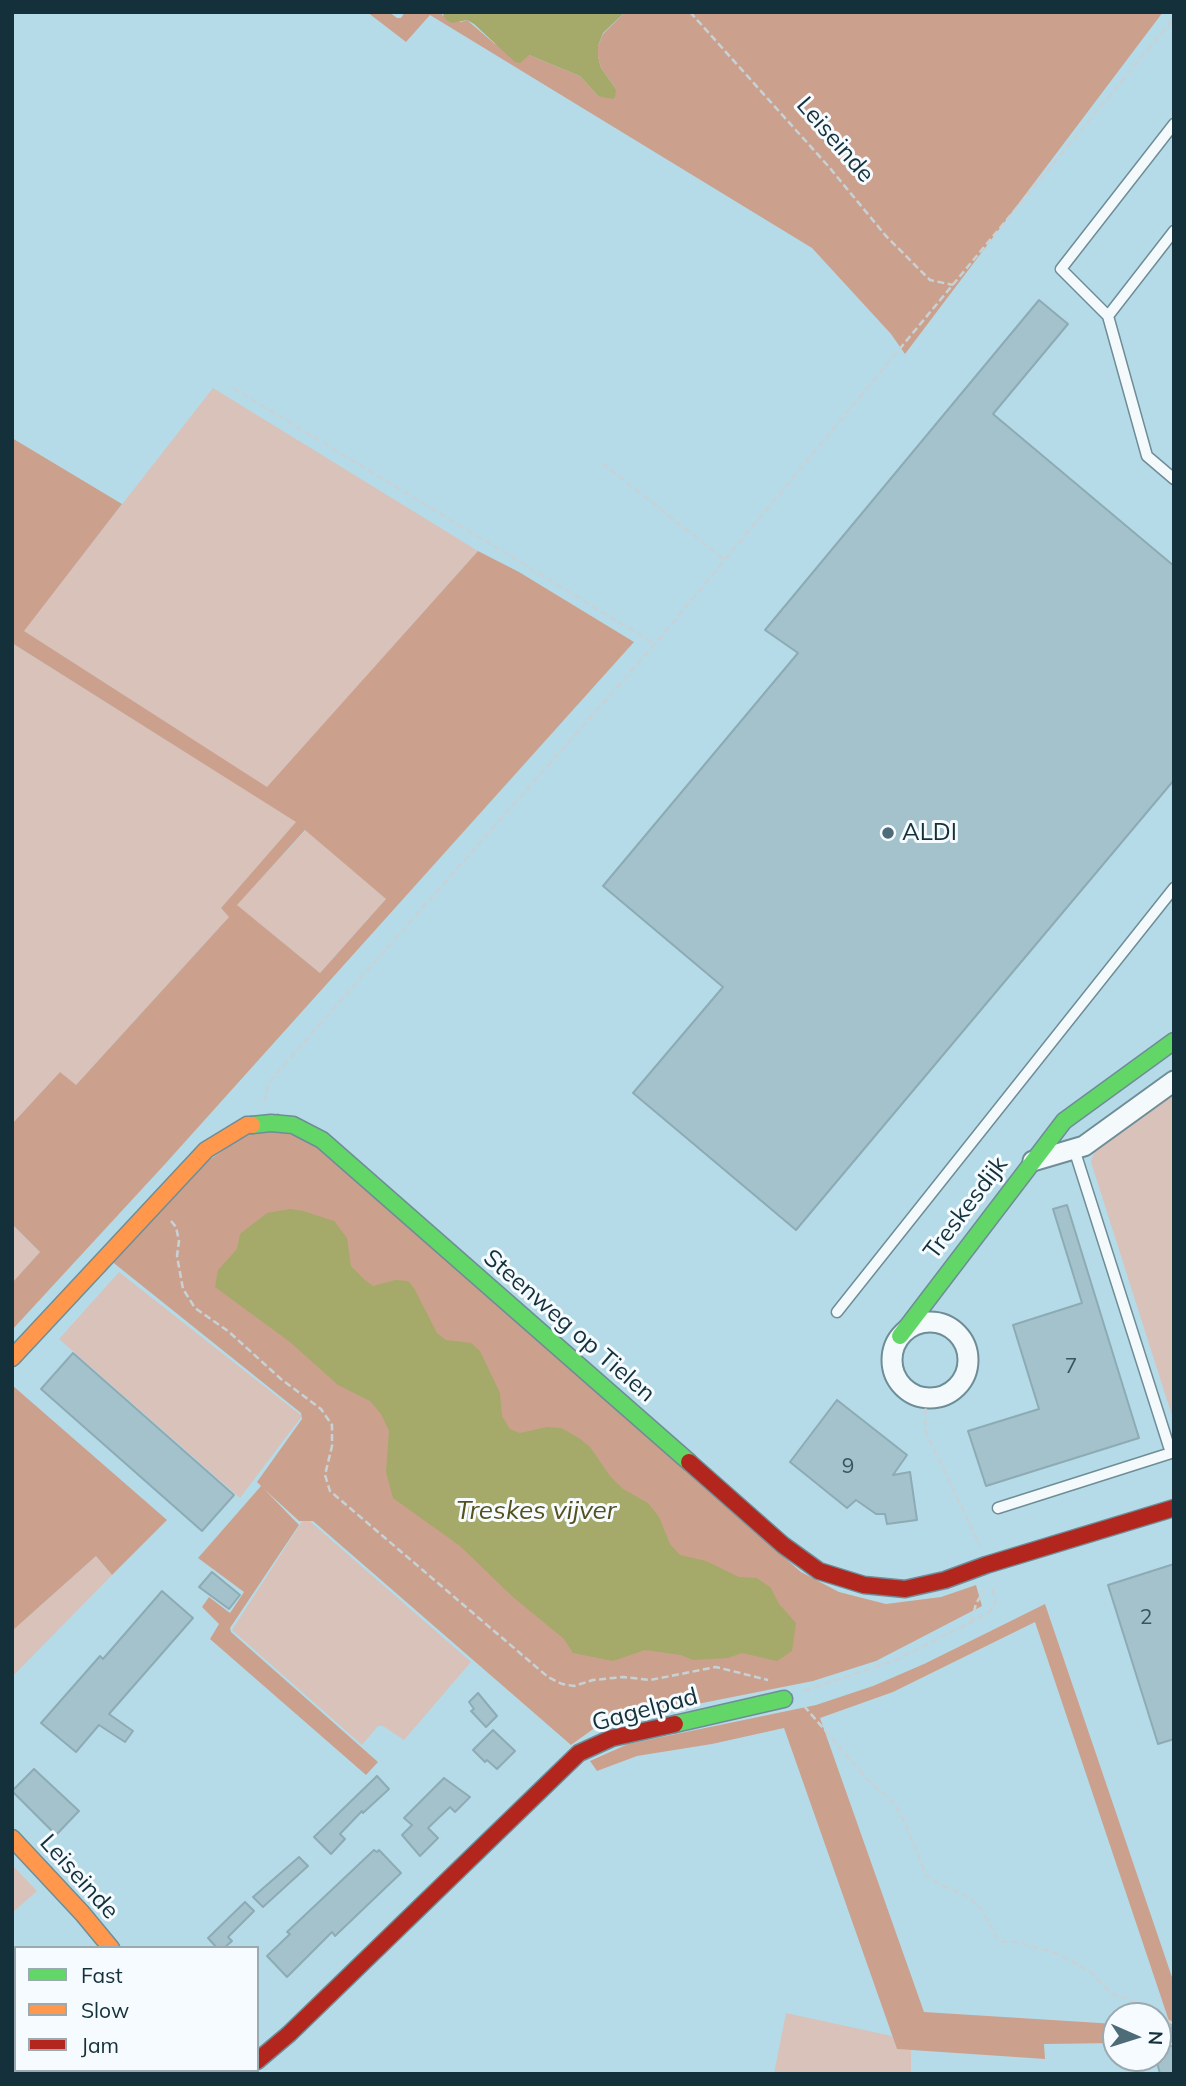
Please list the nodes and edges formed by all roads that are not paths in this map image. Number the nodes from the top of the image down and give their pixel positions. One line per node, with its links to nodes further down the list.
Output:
1 (1174, 124): 3 (lane)
2 (1174, 231): 3 (lane)
3 (1108, 316): 4 (lane)
4 (1174, 479)
5 (1174, 888): 11 (lane)
6 (1174, 1041): 9 (street, Treskesdijk)
7 (1174, 1081): 8 (street, Treskesdijk)
8 (1074, 1149): 9 (street, Treskesdijk); 15 (lane)
9 (1033, 1161): 10 (street, Treskesdijk)
10 (938, 1285): 12 (street, Treskesdijk); 13 (street, Treskesdijk)
11 (837, 1312)
12 (952, 1328): 13 (street); 13 (street, Treskesdijk)
13 (900, 1336)
14 (12, 1358): 16 (street, Steenweg op Tielen)
15 (998, 1508)
16 (1174, 1508)
17 (789, 1697): 20 (street, Gagelpad)
18 (12, 1838): 19 (street, Leiseinde)
19 (109, 1946)
20 (259, 2059)

